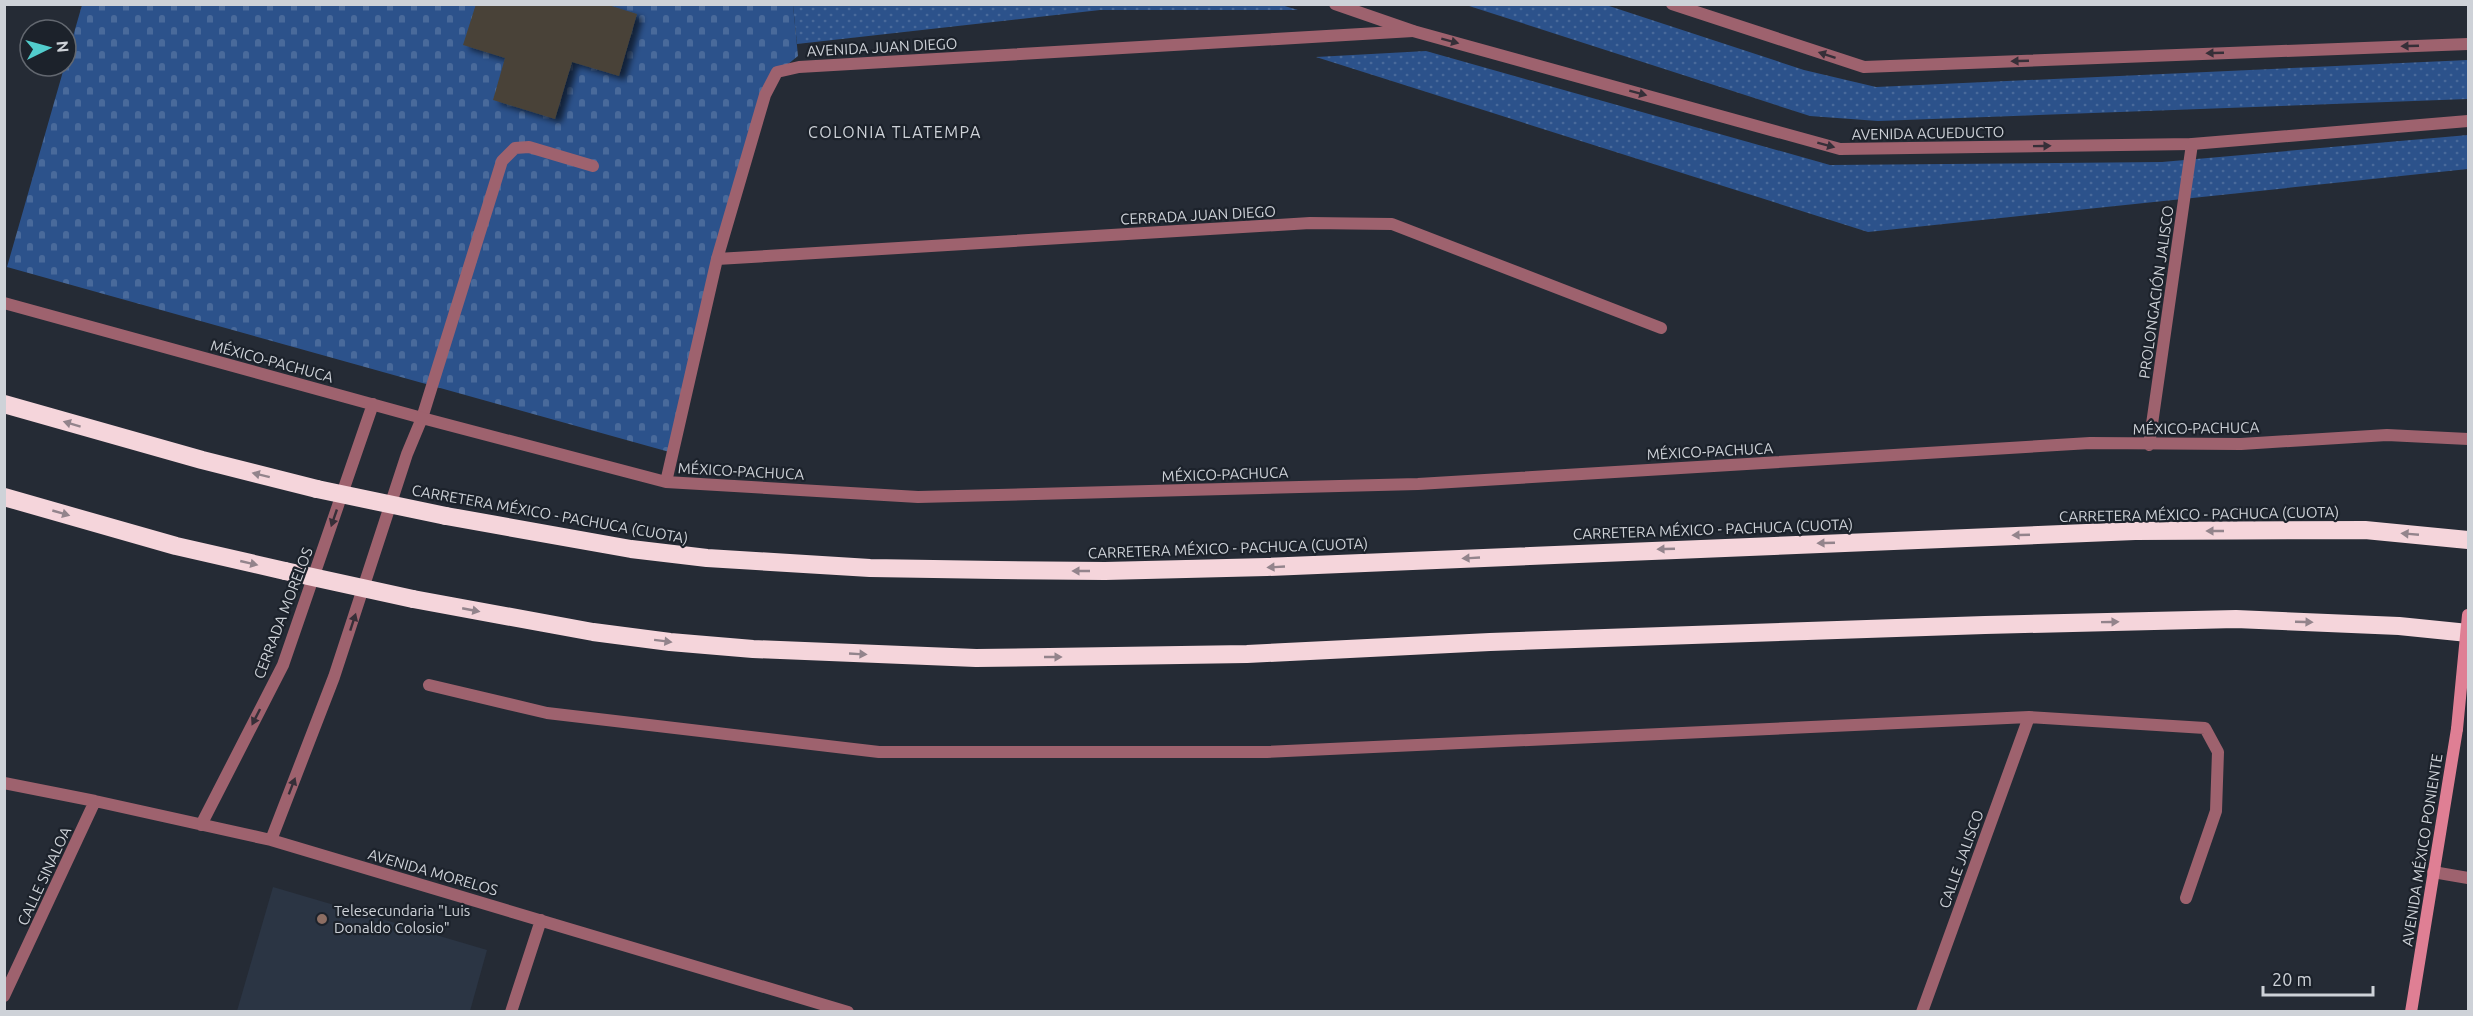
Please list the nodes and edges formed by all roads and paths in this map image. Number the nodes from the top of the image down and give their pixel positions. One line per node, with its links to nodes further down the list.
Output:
1 (1335, 4): 3 (street, AVENIDA ACUEDUCTO)
2 (1672, 4): 4 (street, one-way to 2)
3 (1413, 31): 6 (street, AVENIDA ACUEDUCTO, one-way to 6); 8 (street, AVENIDA JUAN DIEGO)
4 (2469, 44)
5 (2469, 121): 6 (street, AVENIDA ACUEDUCTO)
6 (2192, 144): 15 (street, PROLONGACIÓN JALISCO)
7 (593, 165): 13 (street)
8 (717, 259): 10 (street, CERRADA JUAN DIEGO); 16 (street, AVENIDA JUAN DIEGO)
9 (4, 303): 12 (street, MÉXICO-PACHUCA)
10 (1661, 328)
11 (4, 404): 18 (highway, CARRETERA MÉXICO - PACHUCA (CUOTA), one-way to 11, bridge)
12 (373, 404): 13 (street, MÉXICO-PACHUCA); 25 (street, CERRADA MORELOS, one-way to 25)
13 (422, 418): 16 (street, MÉXICO-PACHUCA); 26 (street, one-way to 13)
14 (2469, 439): 15 (street, MÉXICO-PACHUCA)
15 (2149, 445): 16 (street, MÉXICO-PACHUCA)
16 (666, 482)
17 (4, 497): 20 (highway, one-way to 20, bridge)
18 (2469, 540)
19 (2469, 615): 27 (main road, AVENIDA MÉXICO PONIENTE, bridge)
20 (2469, 633)
21 (429, 685): 22 (street)
22 (2029, 717): 29 (street); 34 (street, CALLE JALISCO)
23 (4, 783): 24 (street, AVENIDA MORELOS)
24 (95, 801): 25 (street, AVENIDA MORELOS); 31 (street, CALLE SINALOA)
25 (201, 825): 26 (street, AVENIDA MORELOS)
26 (270, 840): 30 (street, AVENIDA MORELOS)
27 (2433, 872): 28 (street); 35 (main road, AVENIDA MÉXICO PONIENTE)
28 (2469, 878)
29 (2186, 898)
30 (541, 920): 32 (street); 33 (street, AVENIDA MORELOS)
31 (4, 996)
32 (511, 1011)
33 (848, 1011)
34 (1922, 1011)
35 (2411, 1011)

